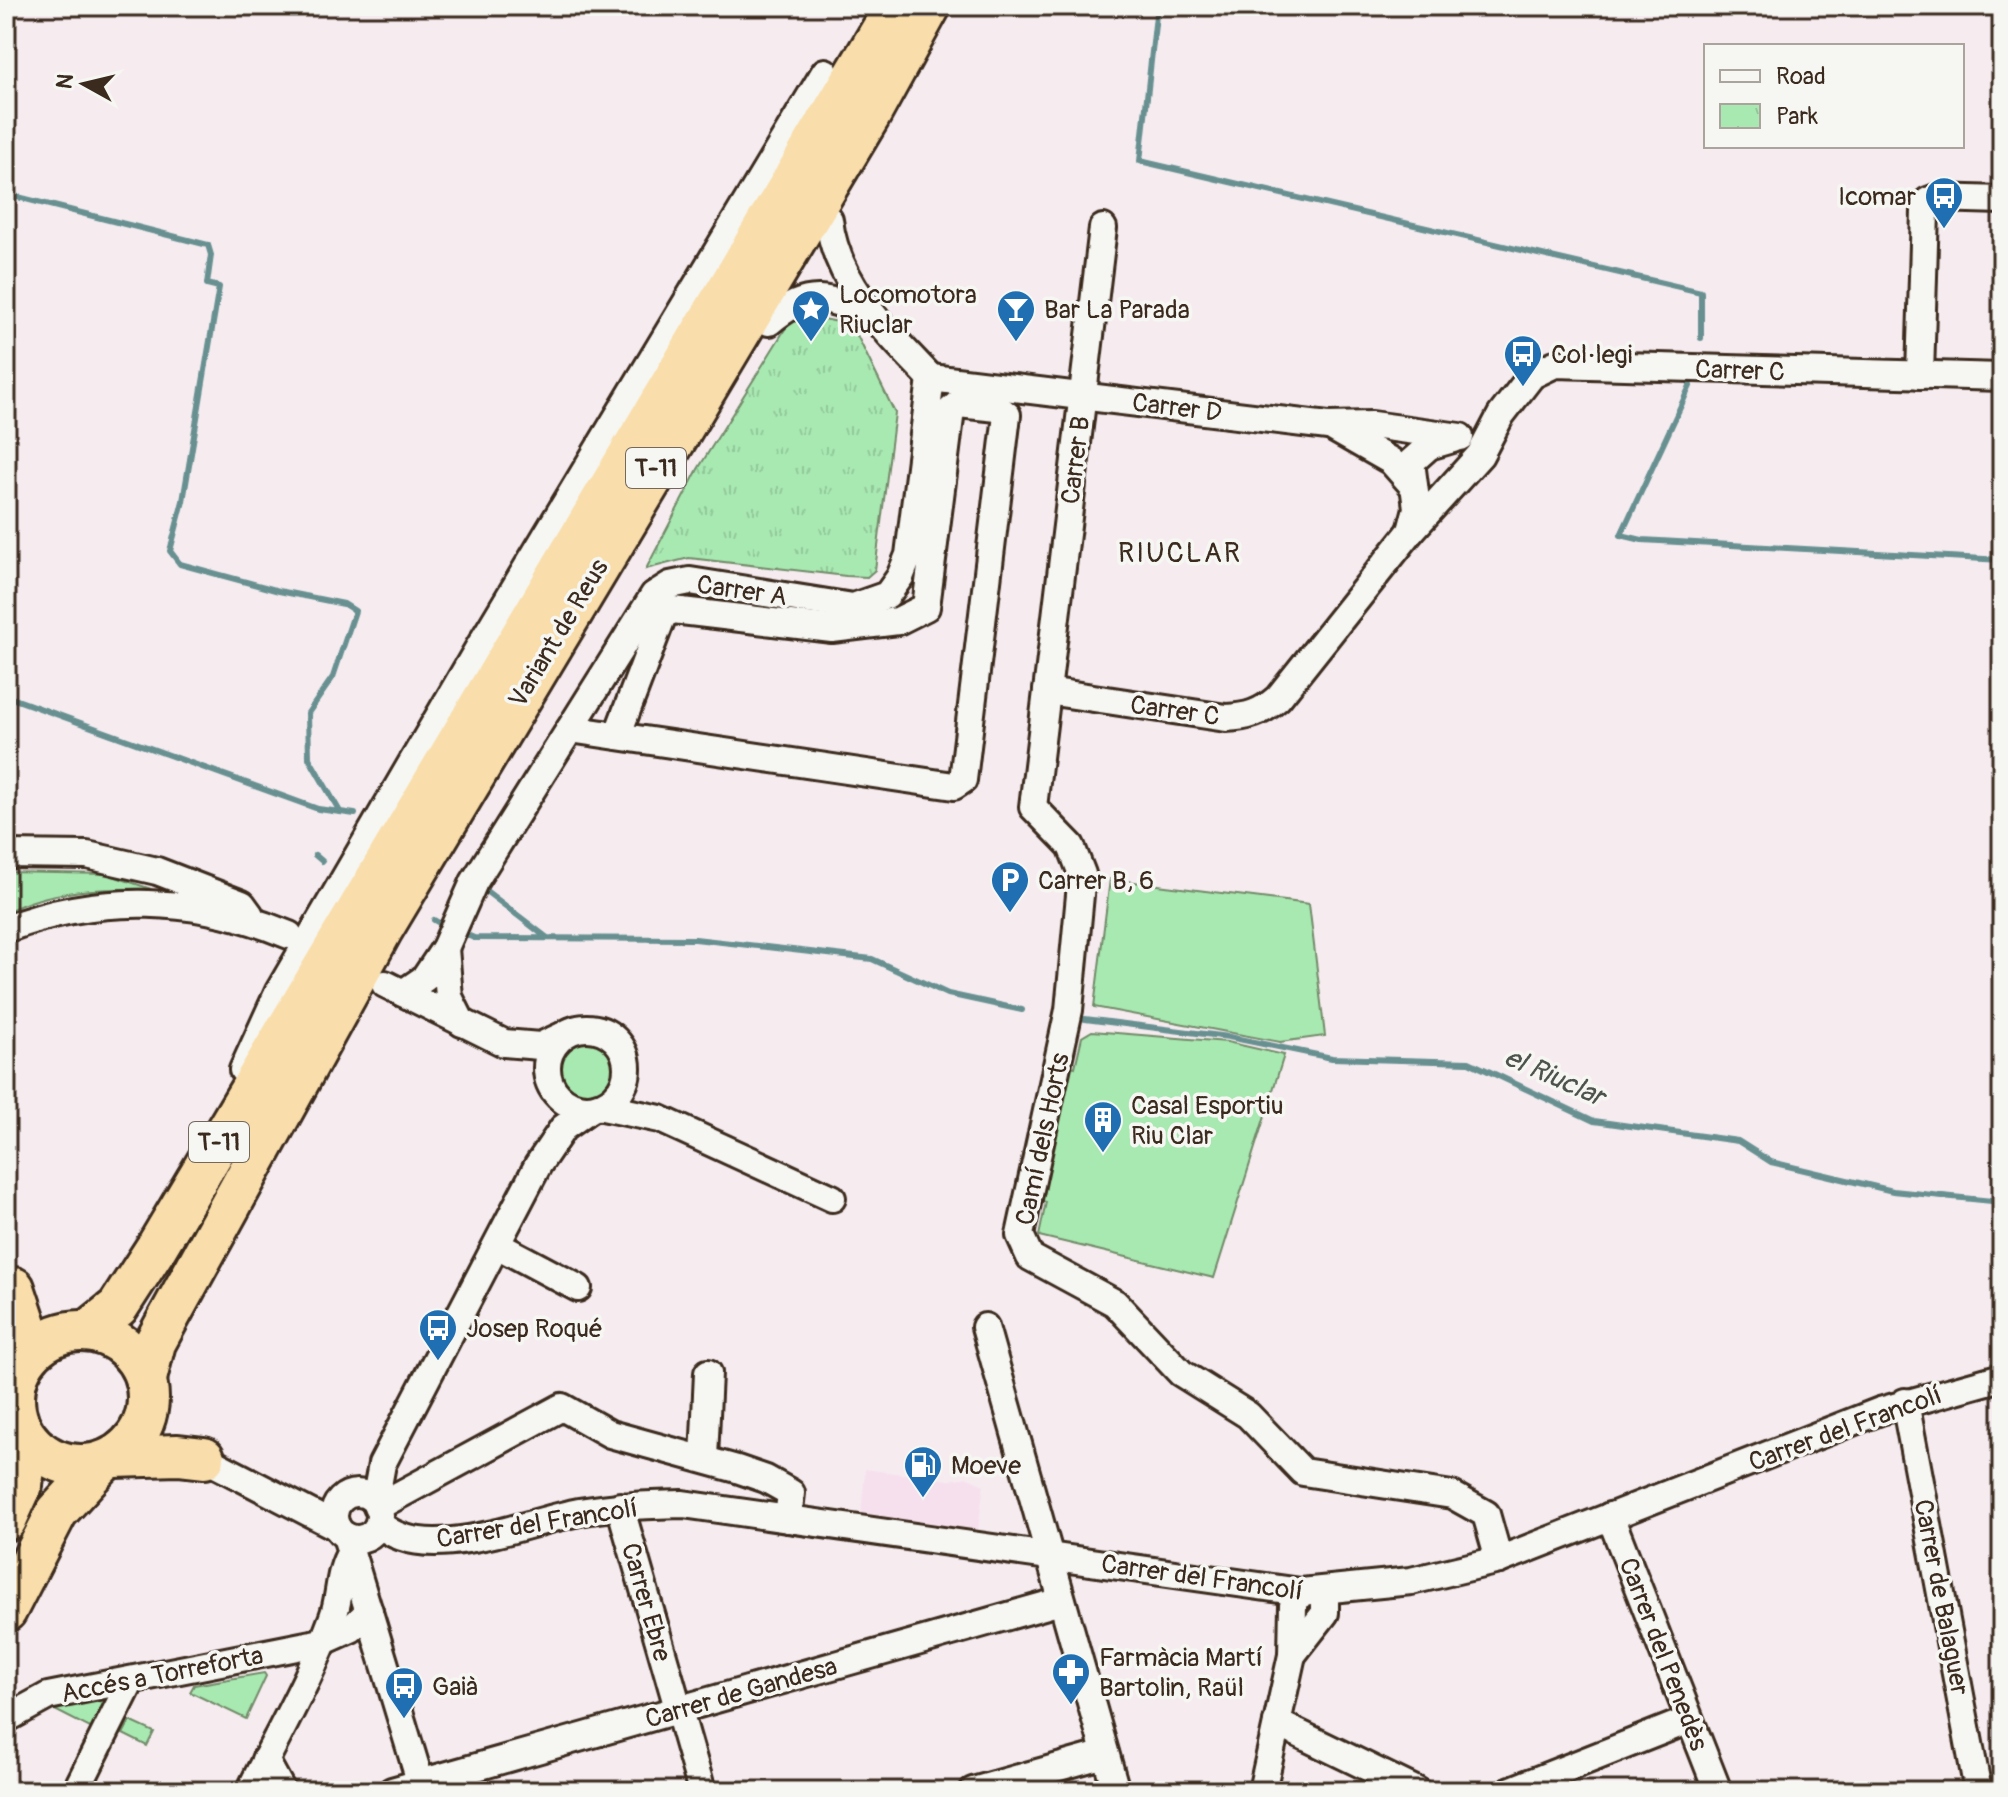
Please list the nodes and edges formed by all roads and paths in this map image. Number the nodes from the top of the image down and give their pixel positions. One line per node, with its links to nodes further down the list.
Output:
1 (876, 6): 5 (highway)
2 (896, 6): 38 (highway, Variant de Reus / T-11)
3 (930, 6): 4 (highway, Variant de Reus / T-11)
4 (908, 59): 7 (street); 24 (highway, Variant de Reus / T-11)
5 (825, 72): 38 (street)
6 (2002, 200): 11 (street)
7 (829, 220): 9 (street); 10 (street)
8 (1103, 228): 14 (street, Carrer B)
9 (874, 318): 10 (street); 13 (street)
10 (769, 322): 21 (street)
11 (1920, 375): 12 (street, Carrer C); 15 (street, Carrer C)
12 (2002, 377)
13 (931, 378): 14 (street, Carrer D); 23 (street, Carrer A)
14 (1083, 396): 16 (street, Carrer D); 22 (street, Carrer B)
15 (1501, 415): 17 (street, Carrer C); 18 (street, Carrer C)
16 (1328, 426): 17 (street, Carrer D); 19 (street, Carrer D)
17 (1460, 437): 19 (street, Carrer C)
18 (1460, 479): 19 (street); 20 (street, Carrer C)
19 (1414, 487): 20 (street, Carrer C)
20 (1411, 531): 22 (street, Carrer C)
21 (575, 637): 24 (highway)
22 (1047, 691): 64 (street, Camí dels Horts)
23 (570, 729): 25 (street); 30 (street, Carrer A)
24 (499, 733): 49 (highway, Variant de Reus / T-11)
25 (617, 736): 25 (street)
26 (6, 854): 27 (street)
27 (255, 921): 28 (street); 29 (street)
28 (6, 929)
29 (289, 935)
30 (445, 948): 31 (street, Carrer A); 31 (street, Carrer A)
31 (462, 1023): 33 (street)
32 (562, 1036): 33 (street); 34 (street); 35 (street)
33 (504, 1043): 35 (street)
34 (624, 1082): 36 (street); 37 (street)
35 (551, 1085): 36 (street); 39 (street)
36 (595, 1107): 37 (street); 39 (street)
37 (660, 1119): 40 (street)
38 (207, 1149): 45 (highway, Variant de Reus / T-11)
39 (538, 1165): 41 (street)
40 (832, 1198)
41 (497, 1245): 43 (street); 54 (street)
42 (10, 1283): 45 (highway); 46 (highway)
43 (578, 1288)
44 (985, 1327): 63 (street)
45 (76, 1332): 46 (highway, T-11); 49 (highway)
46 (22, 1365): 55 (highway)
47 (708, 1373): 52 (street)
48 (2002, 1377): 50 (street, Carrer del Francolí)
49 (147, 1387): 51 (highway); 53 (highway, T-11)
50 (1905, 1402): 59 (street, Carrer del Francolí); 90 (street, Carrer de Balaguer)
51 (204, 1458): 53 (highway); 56 (street, Carrer del Francolí)
52 (704, 1458): 60 (street); 62 (street)
53 (108, 1459): 55 (highway); 67 (highway, T-11)
54 (382, 1464): 57 (street); 62 (street)
55 (19, 1468): 61 (highway)
56 (261, 1487): 57 (street, Carrer del Francolí); 62 (street, Carrer del Francolí)
57 (345, 1497): 62 (street, Carrer del Francolí)
58 (620, 1506): 60 (street, Carrer del Francolí); 62 (street, Carrer del Francolí); 72 (street, Carrer Ebre)
59 (1610, 1516): 64 (street, Carrer del Francolí); 74 (street, Carrer del Penedès)
60 (788, 1519): 63 (street, Carrer del Francolí)
61 (6, 1520)
62 (362, 1526): 68 (street); 69 (street)
63 (1049, 1556): 65 (street, Carrer del Francolí); 66 (street)
64 (1499, 1560): 65 (street, Carrer del Francolí)
65 (1313, 1592): 75 (street)
66 (1061, 1601): 72 (street, Carrer de Gandesa); 76 (street)
67 (6, 1611)
68 (369, 1611): 69 (street); 70 (street)
69 (322, 1642): 70 (street); 71 (street, Accés a Torreforta); 77 (street)
70 (382, 1653): 78 (street)
71 (131, 1681): 73 (street, Accés a Torreforta); 79 (street)
72 (678, 1710): 78 (street, Carrer de Gandesa); 83 (street, Carrer Ebre)
73 (6, 1719)
74 (1689, 1720): 88 (street); 89 (street, Carrer del Penedès)
75 (1277, 1723): 86 (street); 87 (street)
76 (1105, 1754): 84 (street); 85 (street)
77 (265, 1760): 80 (street); 81 (street)
78 (422, 1787): 82 (street, Carrer de Gandesa)
79 (76, 1791)
80 (250, 1791)
81 (282, 1791)
82 (392, 1791)
83 (702, 1791)
84 (973, 1791)
85 (1116, 1791)
86 (1262, 1791)
87 (1417, 1791)
88 (1509, 1791)
89 (1718, 1791)
90 (1978, 1791)

